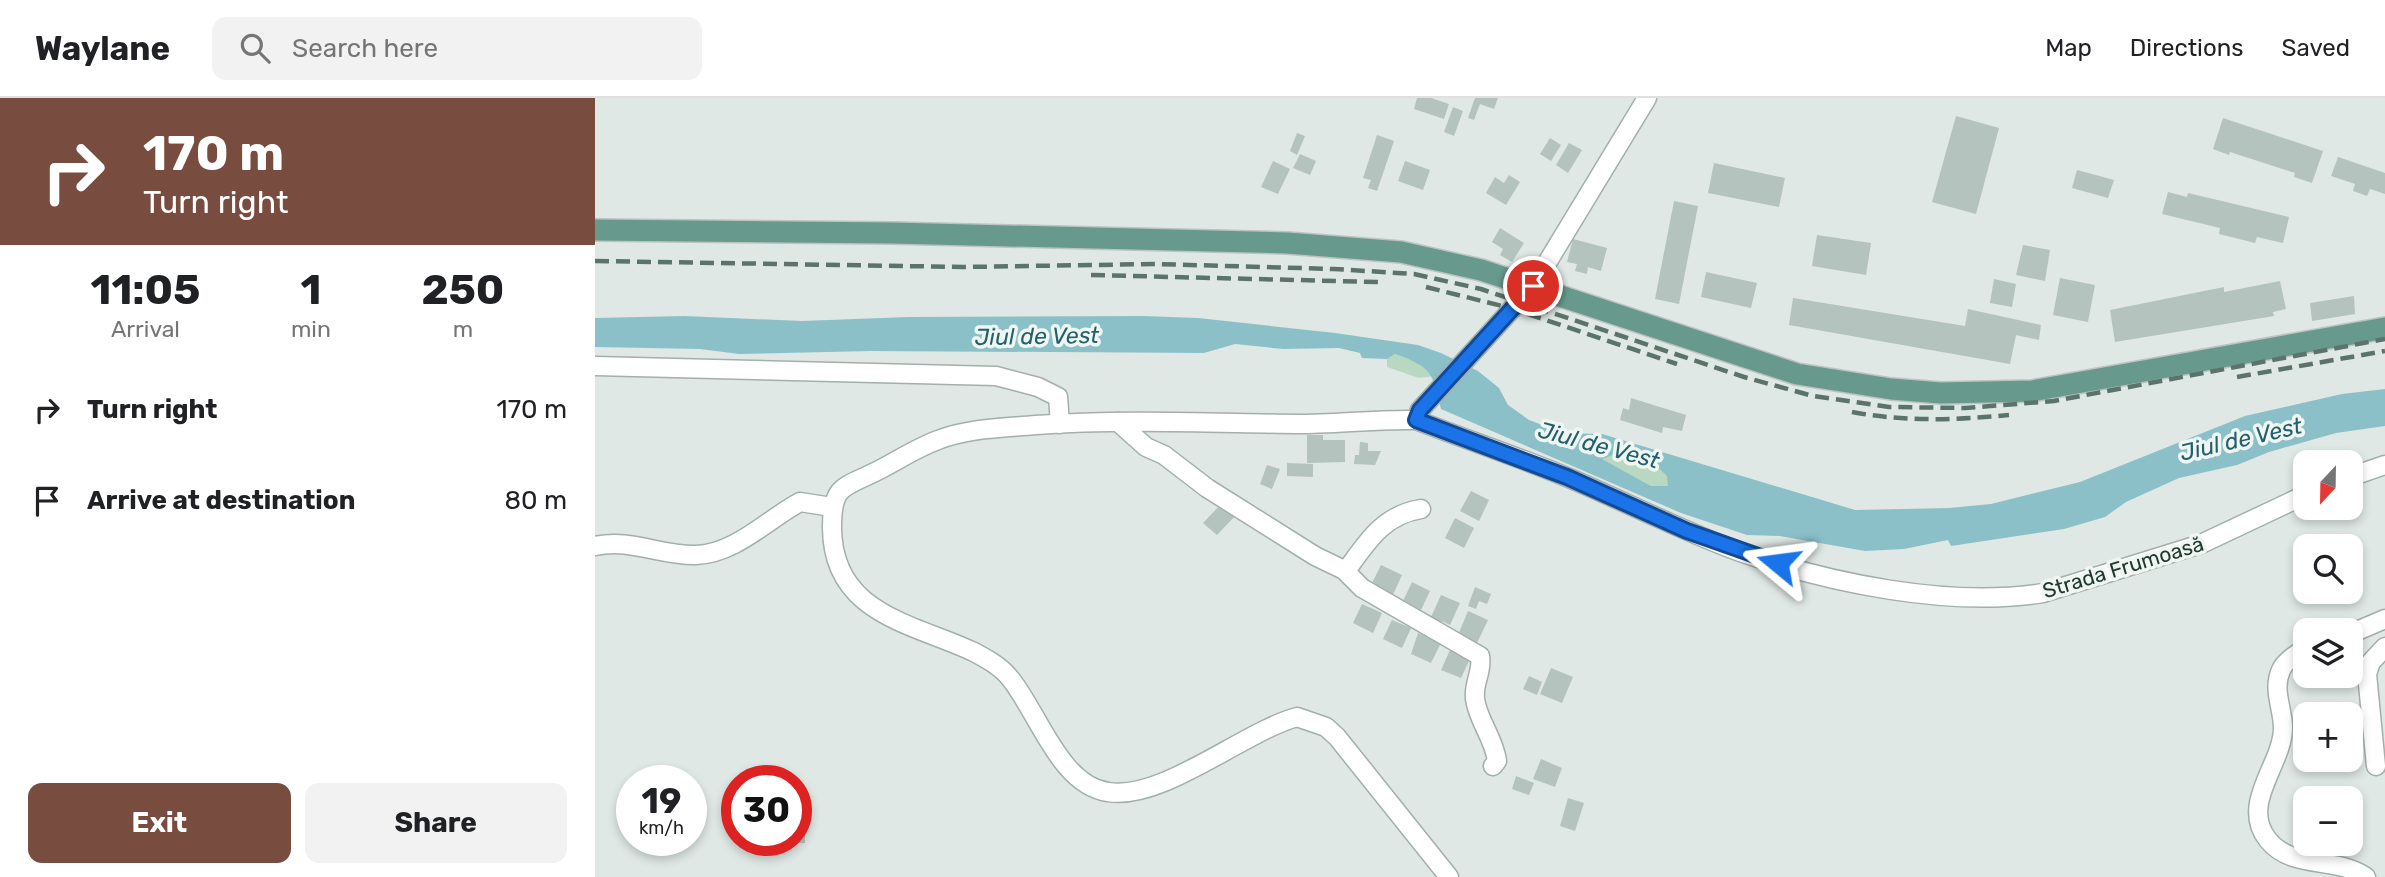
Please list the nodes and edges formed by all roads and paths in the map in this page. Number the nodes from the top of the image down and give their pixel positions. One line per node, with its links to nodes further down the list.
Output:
1 (1647, 98): 3 (street)
2 (595, 230): 3 (main road)
3 (1533, 286): 4 (main road); 6 (street)
4 (2385, 328)
5 (595, 366): 8 (street)
6 (1418, 415): 7 (street); 11 (street, Strada Frumoasă)
7 (1118, 422): 8 (street); 15 (street)
8 (1061, 424): 12 (street)
9 (2385, 465): 10 (street)
10 (2363, 473)
11 (2293, 501)
12 (832, 507): 14 (street); 22 (street)
13 (1421, 509): 15 (street)
14 (595, 546)
15 (1346, 571): 20 (street)
16 (2385, 620): 17 (street)
17 (2363, 629)
18 (2385, 647): 21 (street)
19 (2293, 658): 23 (street)
20 (1493, 766)
21 (2376, 766)
22 (1449, 877)
23 (2366, 877)

